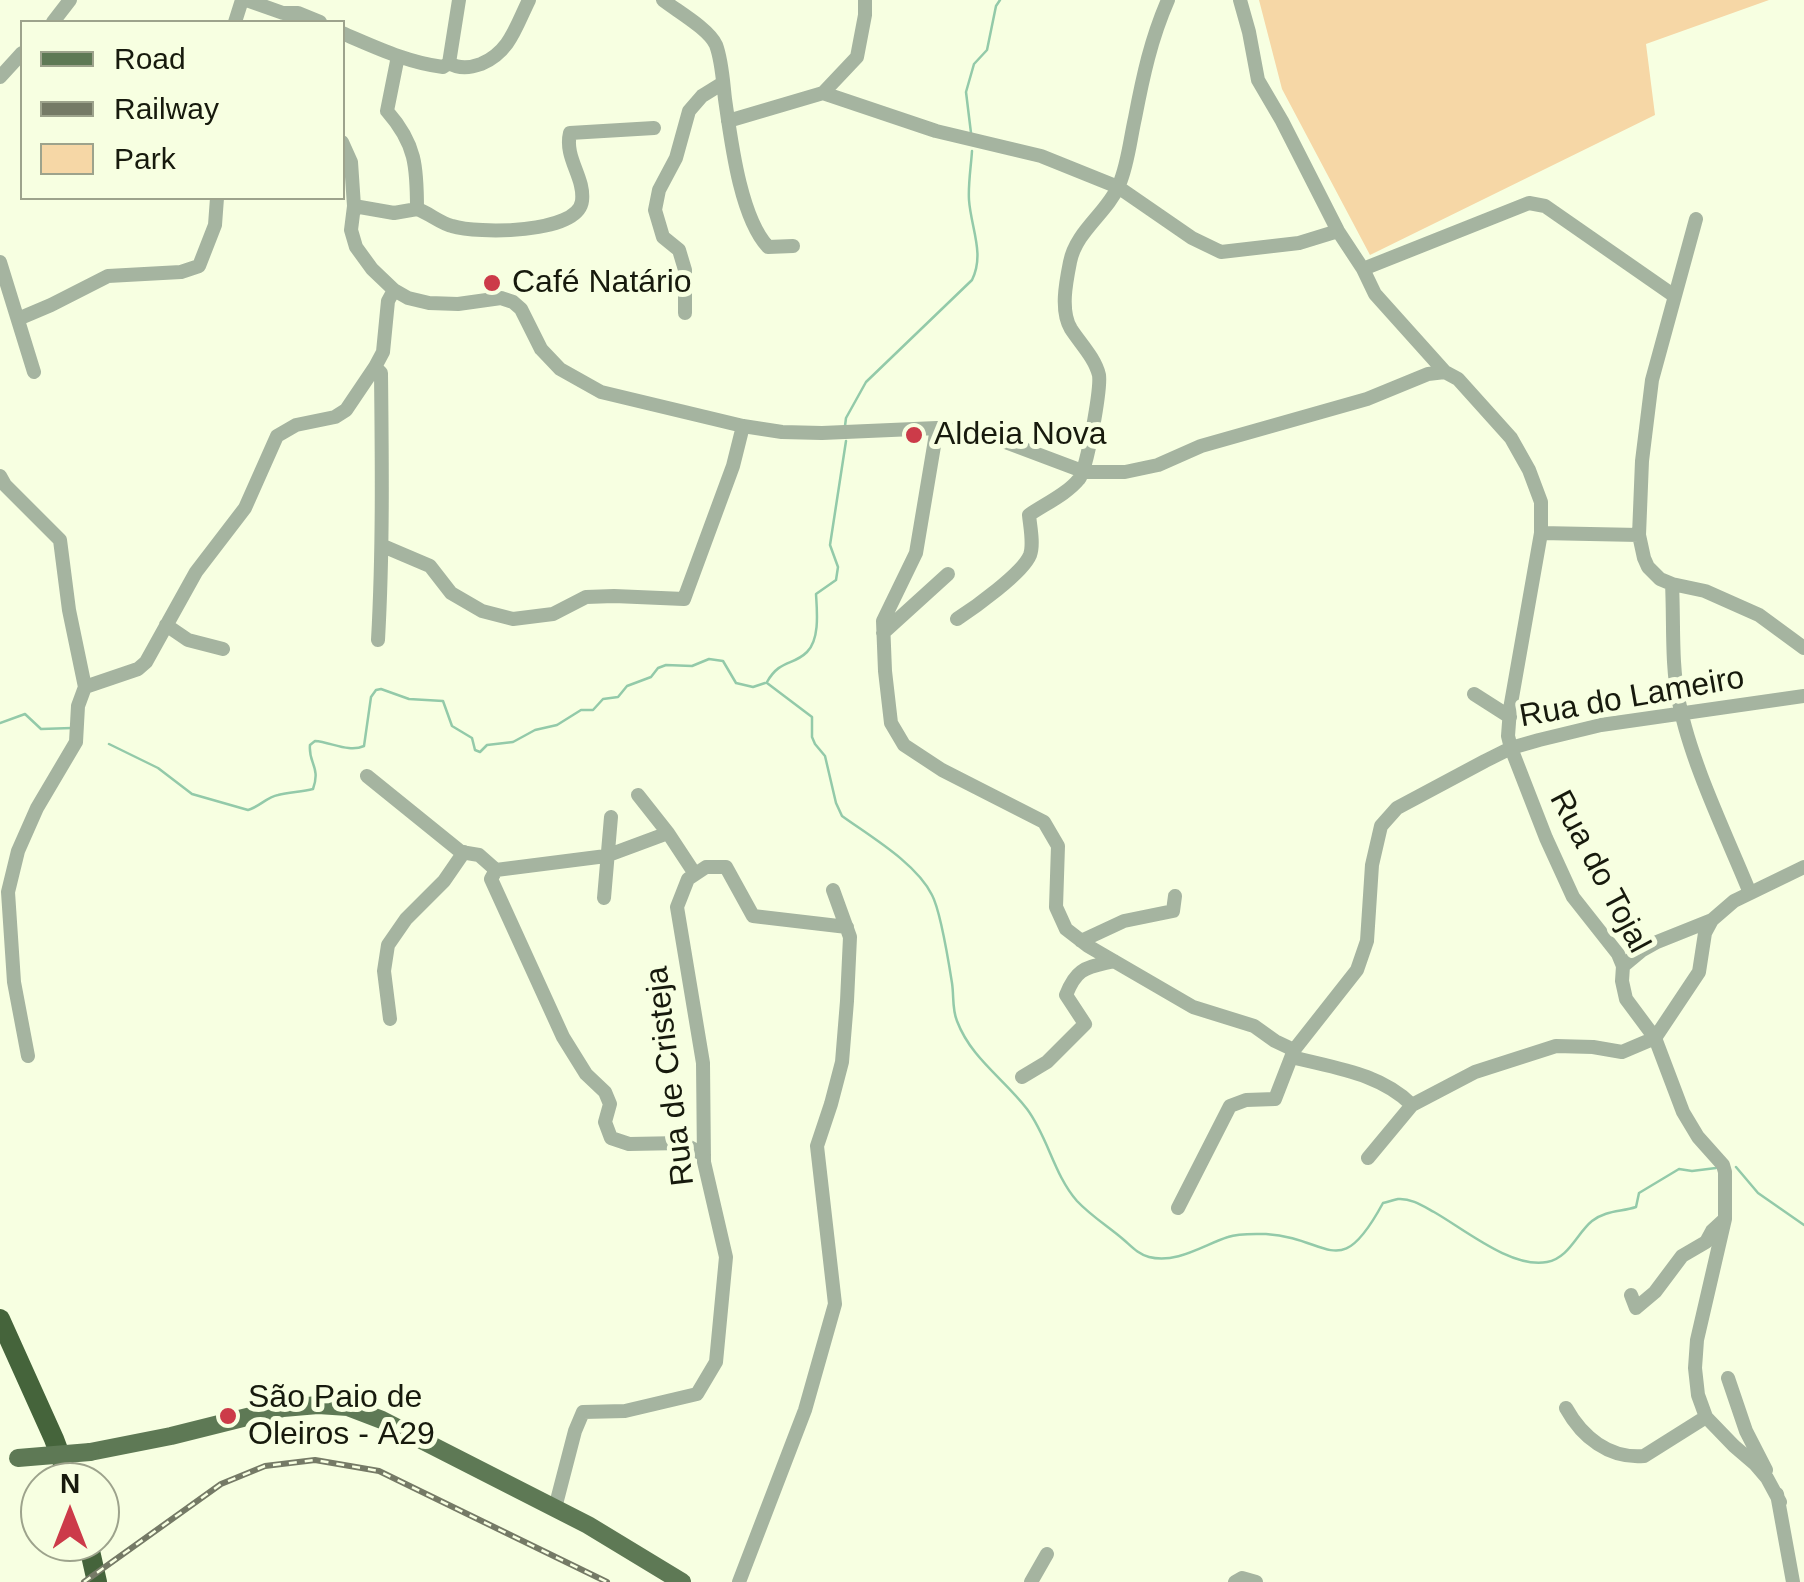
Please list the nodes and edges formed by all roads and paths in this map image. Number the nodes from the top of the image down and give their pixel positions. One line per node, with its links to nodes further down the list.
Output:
1 (70, 0): 10 (street)
2 (244, 0): 9 (street)
3 (459, 0): 14 (street)
4 (529, 0): 14 (street)
5 (663, 0): 16 (street)
6 (865, 0): 17 (street)
7 (1168, 0): 21 (street)
8 (1240, 0): 26 (street, Rua do Tojal)
9 (301, 12)
10 (54, 20)
11 (345, 33): 13 (street)
12 (20, 56): 15 (street)
13 (398, 56): 14 (street); 24 (street)
14 (449, 62)
15 (0, 77)
16 (723, 82): 18 (street); 32 (street)
17 (824, 92): 18 (street); 21 (street)
18 (728, 122): 27 (street)
19 (654, 128): 24 (street)
20 (345, 150): 23 (street)
21 (1118, 186): 26 (street); 39 (street)
22 (216, 200): 33 (street)
23 (354, 206): 24 (street); 30 (street)
24 (417, 209)
25 (1696, 219): 31 (street)
26 (1338, 231): 29 (street, Rua do Tojal)
27 (793, 246)
28 (0, 262): 33 (street)
29 (1363, 269): 31 (street); 36 (street, Rua do Tojal)
30 (394, 290): 34 (street); 37 (street)
31 (1674, 295): 42 (street)
32 (685, 313)
33 (18, 319): 35 (street)
34 (375, 368): 43 (street); 47 (street)
35 (34, 372)
36 (1445, 372): 39 (street); 41 (street, Rua do Tojal)
37 (742, 426): 38 (street); 43 (street)
38 (936, 428): 39 (street); 48 (street)
39 (1085, 472): 46 (street)
40 (0, 476): 52 (street)
41 (1541, 533): 42 (street); 56 (street, Rua do Tojal)
42 (1639, 535): 45 (street)
43 (383, 546): 49 (street)
44 (948, 574): 48 (street)
45 (1672, 584): 50 (street); 55 (street)
46 (957, 619)
47 (166, 625): 51 (street); 52 (street)
48 (883, 633): 73 (street)
49 (378, 640)
50 (1804, 648)
51 (223, 650)
52 (86, 686): 79 (street)
53 (1474, 694): 56 (street)
54 (1804, 696): 55 (street, Rua do Lameiro)
55 (1682, 714): 57 (street, Rua do Lameiro); 68 (street)
56 (1510, 716): 57 (street, Rua do Tojal)
57 (1511, 748): 75 (street, Rua do Tojal); 78 (street, Rua do Lameiro)
58 (367, 776): 62 (street)
59 (638, 795): 61 (street)
60 (611, 817): 63 (street)
61 (668, 832): 63 (street); 66 (street)
62 (464, 852): 65 (street); 76 (street)
63 (610, 855): 65 (street); 70 (street)
64 (1804, 867): 68 (street)
65 (496, 870): 82 (street)
66 (695, 874): 72 (street); 82 (street, Rua de Cristeja)
67 (834, 890): 72 (street)
68 (1750, 892): 71 (street)
69 (1176, 896): 73 (street)
70 (604, 898)
71 (1712, 920): 75 (street); 77 (street)
72 (846, 927): 101 (street)
73 (1081, 940): 74 (street)
74 (1114, 961): 78 (street); 80 (street)
75 (1624, 966): 77 (street, Rua do Tojal)
76 (390, 1019)
77 (1655, 1038): 81 (street); 85 (street, Rua do Tojal)
78 (1293, 1054): 81 (street); 84 (street)
79 (28, 1056)
80 (1022, 1076)
81 (1412, 1105): 83 (street)
82 (704, 1155): 96 (street, Rua de Cristeja)
83 (1368, 1158)
84 (1178, 1208)
85 (1726, 1218): 86 (street); 91 (street, Rua do Tojal)
86 (1631, 1295)
87 (0, 1319): 94 (highway)
88 (0, 1347): 93 (highway)
89 (1728, 1378): 95 (street)
90 (1566, 1408): 91 (street)
91 (1706, 1417): 95 (street)
92 (9, 1458): 96 (main road, bridge)
93 (50, 1462)
94 (63, 1462)
95 (1780, 1502): 99 (street)
96 (555, 1508): 100 (main road)
97 (1047, 1554): 102 (street)
98 (1804, 1562): 99 (street)
99 (1792, 1578)
100 (682, 1582)
101 (739, 1582)
102 (1031, 1582)
103 (1236, 1582): 104 (street)
104 (1256, 1582)

